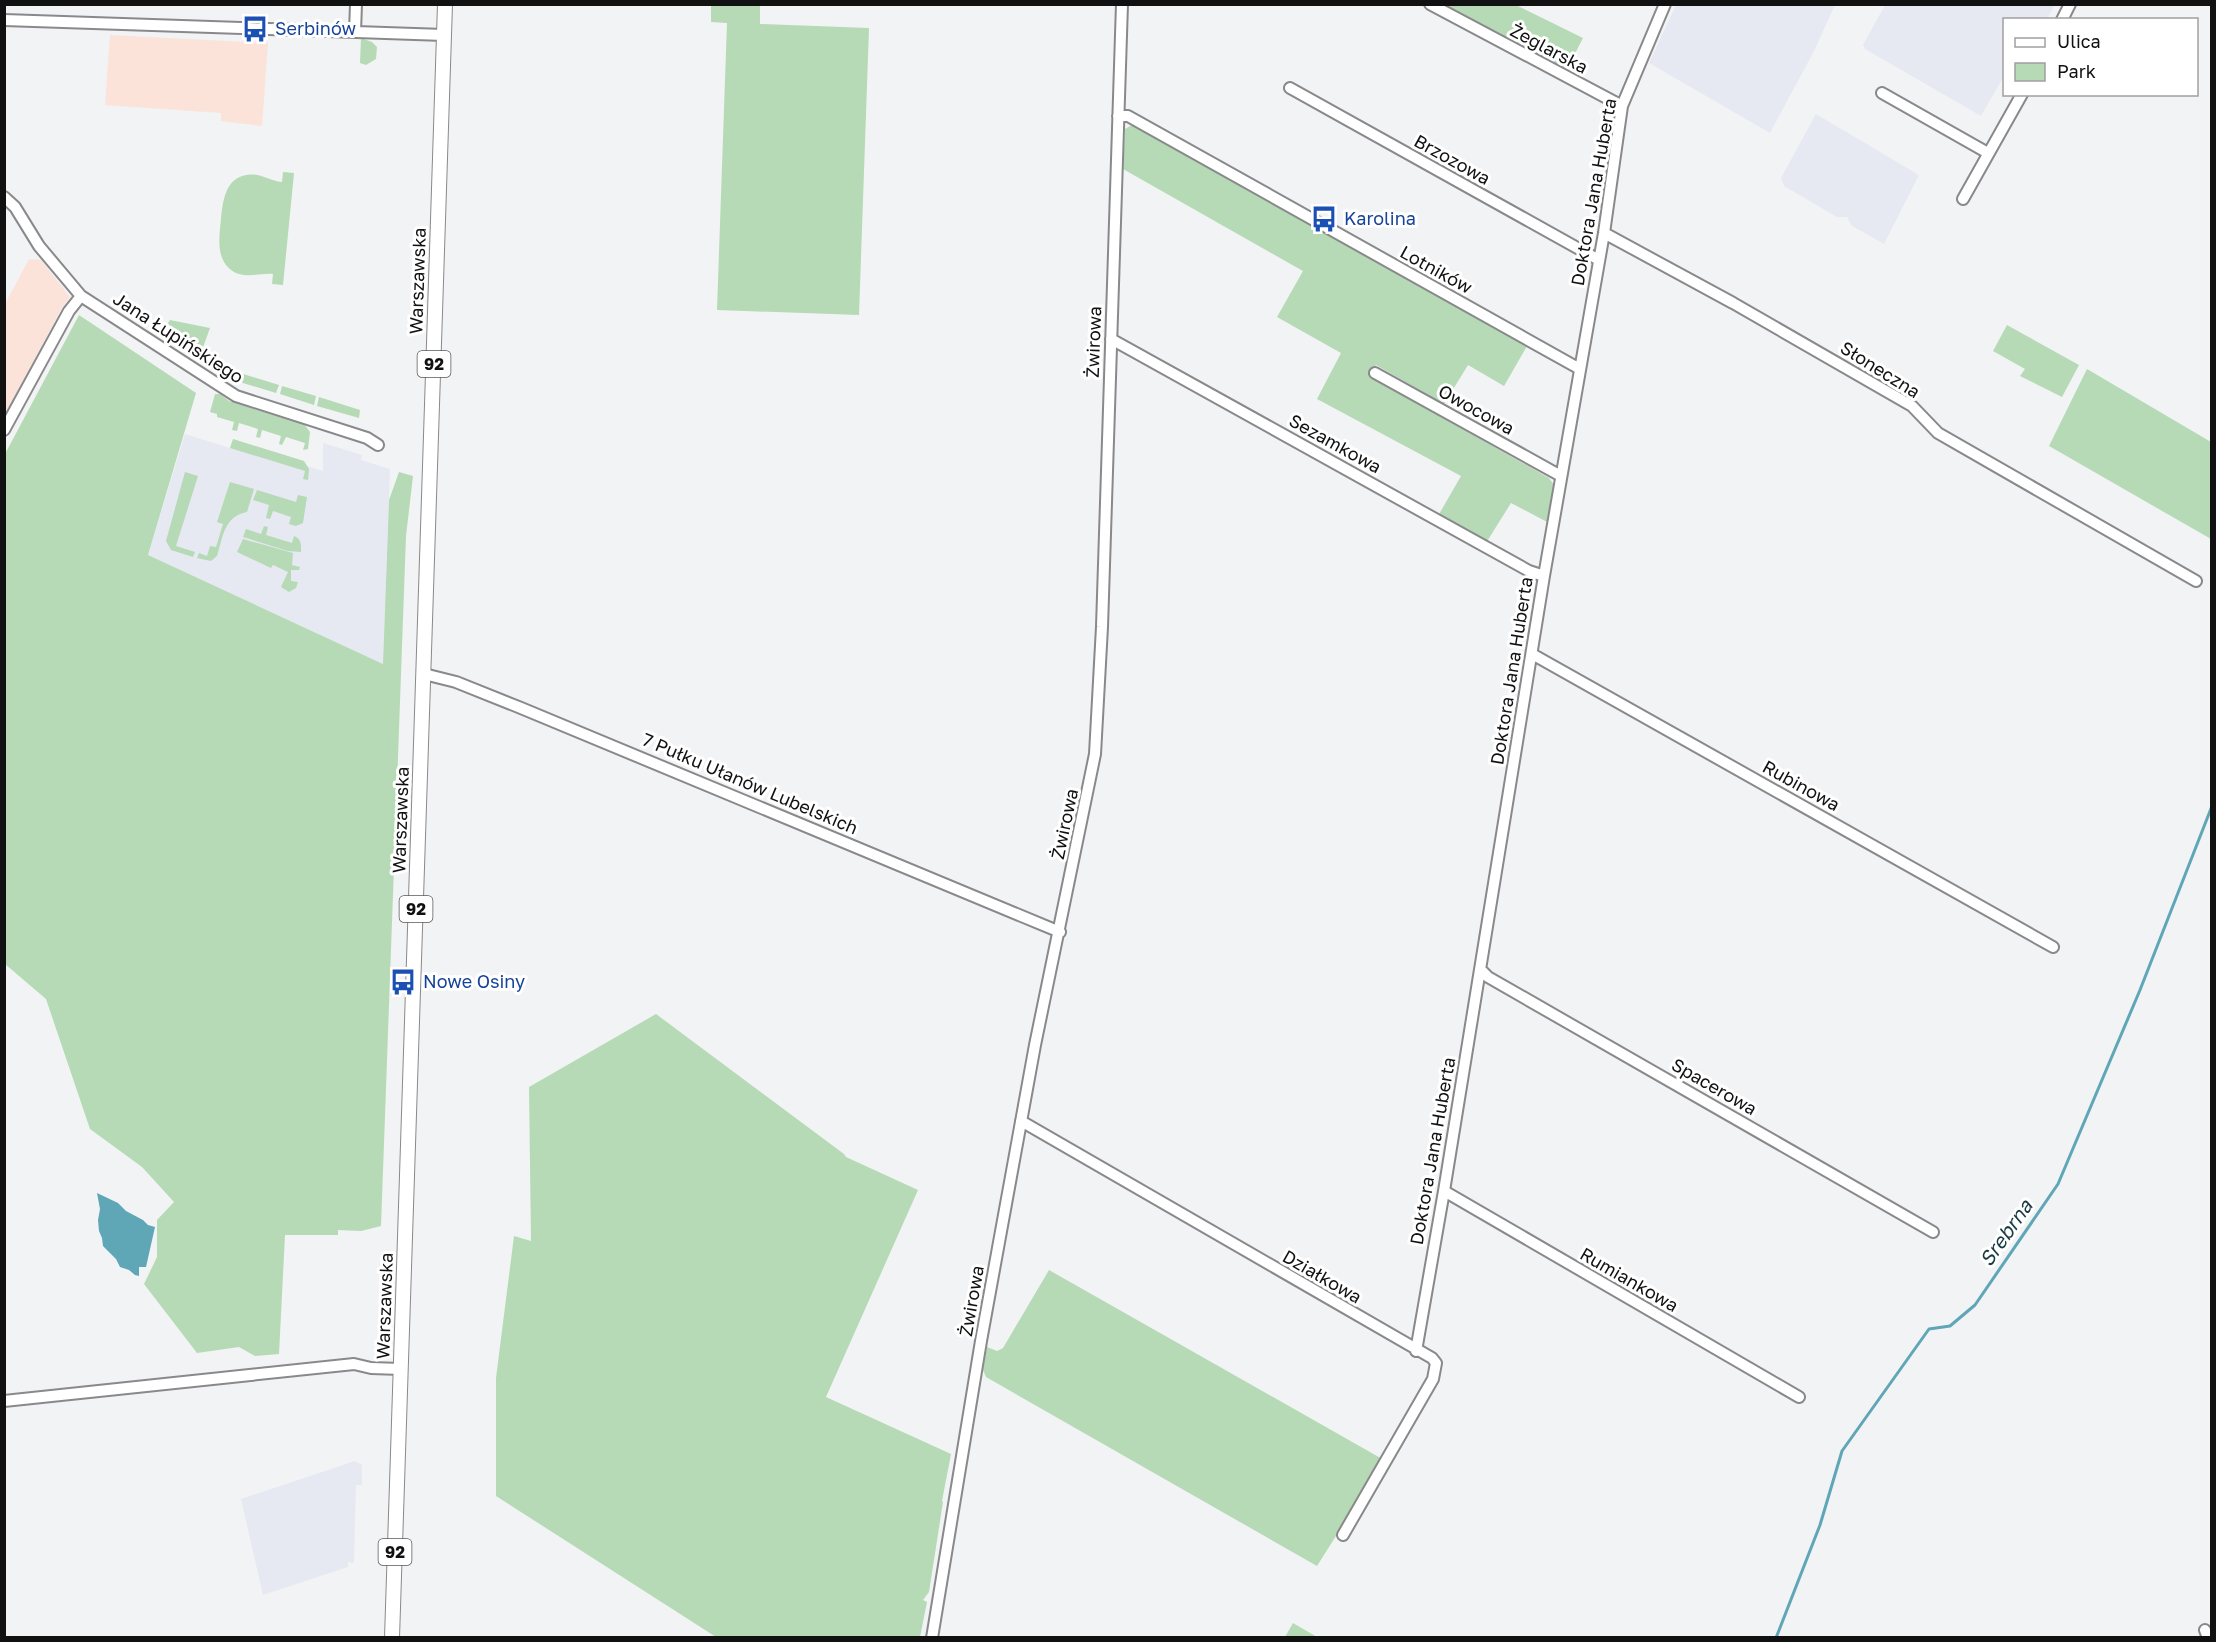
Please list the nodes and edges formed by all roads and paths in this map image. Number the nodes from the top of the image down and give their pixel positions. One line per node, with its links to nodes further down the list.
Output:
1 (356, 4): 9 (street)
2 (445, 4): 10 (main road, Warszawska / 92)
3 (1122, 4): 15 (street, Żwirowa)
4 (1430, 4): 14 (street, Żeglarska)
5 (1665, 4): 14 (street, Doktora Jana Huberta)
6 (2070, 4): 7 (street)
7 (2063, 18)
8 (4, 20): 9 (street)
9 (355, 32): 10 (street)
10 (444, 35): 31 (main road, Warszawska / 92)
11 (1290, 88): 20 (street, Brzozowa)
12 (1882, 93): 16 (street)
13 (2021, 96): 16 (street)
14 (1622, 106): 19 (street, Doktora Jana Huberta)
15 (1118, 116): 22 (street, Żwirowa); 23 (street, Lotników)
16 (1988, 153): 18 (street)
17 (4, 197): 21 (street, Jana Łupińskiego)
18 (1962, 198)
19 (1604, 233): 20 (street, Doktora Jana Huberta); 29 (street, Słoneczna)
20 (1599, 260): 23 (street, Doktora Jana Huberta)
21 (81, 296): 25 (street); 26 (street, Jana Łupińskiego)
22 (1111, 339): 28 (street, Sezamkowa); 32 (street, Żwirowa)
23 (1580, 369): 27 (street, Doktora Jana Huberta)
24 (1375, 373): 27 (street, Owocowa)
25 (4, 430)
26 (378, 445)
27 (1561, 476): 28 (street, Doktora Jana Huberta)
28 (1544, 576): 30 (street, Doktora Jana Huberta)
29 (2196, 581)
30 (1532, 654): 33 (street, Rubinowa); 34 (street, Doktora Jana Huberta)
31 (424, 674): 32 (street, 7 Pułku Ułanów Lubelskich); 39 (main road, Warszawska / 92)
32 (1060, 932): 35 (street, Żwirowa)
33 (2053, 947)
34 (1480, 969): 36 (street, Doktora Jana Huberta); 37 (street, Spacerowa)
35 (1021, 1121): 38 (street, Działkowa); 44 (street, Żwirowa)
36 (1444, 1191): 38 (street, Doktora Jana Huberta); 40 (street, Rumiankowa)
37 (1933, 1232)
38 (1416, 1351): 42 (street, Działkowa)
39 (401, 1369): 41 (street); 43 (main road, Warszawska / 92)
40 (1799, 1397)
41 (4, 1401)
42 (1343, 1535)
43 (392, 1638)
44 (932, 1638)

